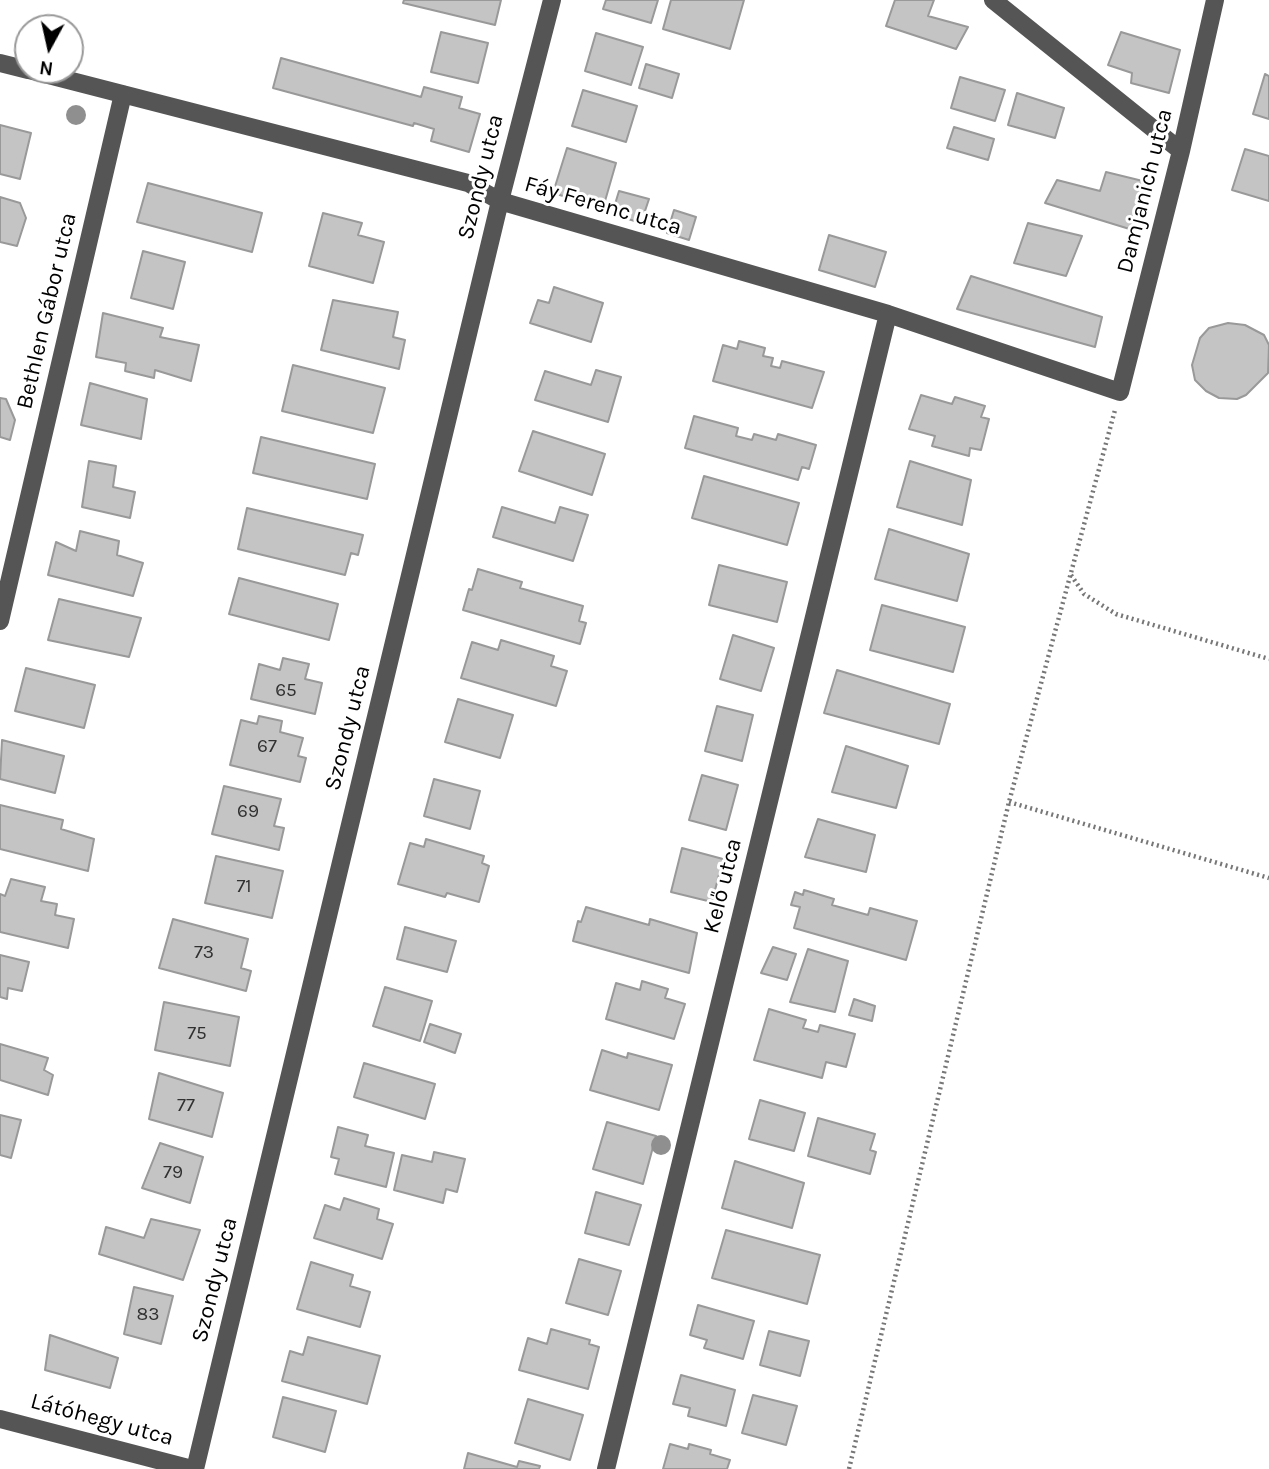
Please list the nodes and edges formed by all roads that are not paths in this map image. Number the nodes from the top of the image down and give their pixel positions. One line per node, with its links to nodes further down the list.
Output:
1 (552, 0): 7 (street, Szondy utca)
2 (993, 0): 6 (street)
3 (1215, 0): 6 (street, Damjanich utca)
4 (83, 84): 5 (street, Fáy Ferenc utca)
5 (123, 94): 7 (street, Fáy Ferenc utca); 10 (street, Bethlen Gábor utca)
6 (1181, 151): 9 (street, Damjanich utca)
7 (500, 201): 8 (street, Fáy Ferenc utca); 12 (street, Szondy utca)
8 (888, 314): 9 (street, Fáy Ferenc utca); 13 (street, Kelő utca)
9 (1120, 392)
10 (0, 621)
11 (0, 1419): 12 (street, Látóhegy utca)
12 (194, 1469)
13 (606, 1469)

